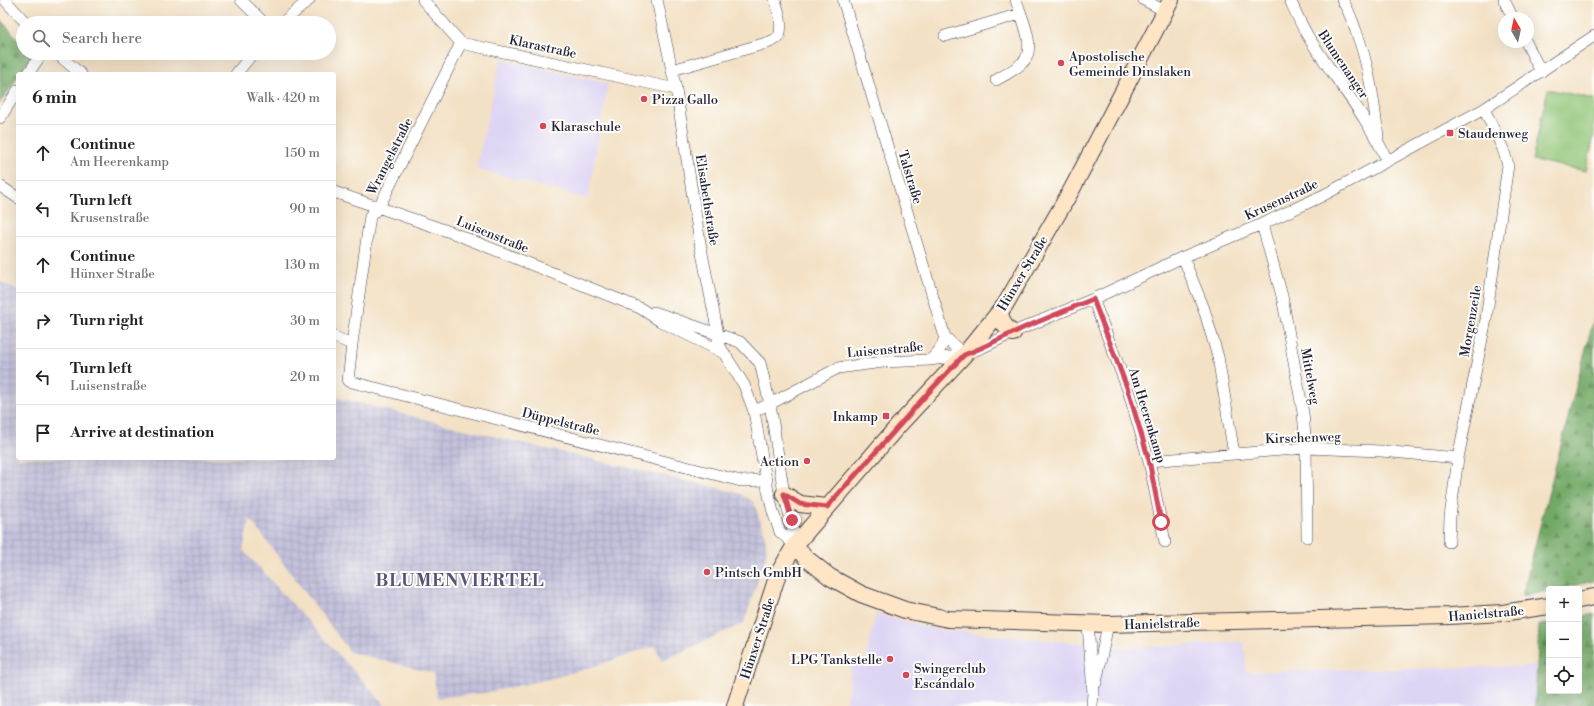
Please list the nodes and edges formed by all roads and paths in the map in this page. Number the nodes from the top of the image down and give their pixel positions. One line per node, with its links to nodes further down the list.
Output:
1 (241, 0): 17 (street)
2 (309, 0): 18 (street)
3 (423, 0): 21 (street)
4 (657, 0): 26 (street, Elisabethstraße)
5 (775, 0): 26 (street)
6 (843, 0): 50 (street, Talstraße)
7 (1016, 0): 15 (street)
8 (1144, 0): 13 (street)
9 (1290, 0): 36 (street, Blumenanger)
10 (1342, 0): 36 (street, Blumenanger)
11 (1504, 0): 14 (street)
12 (10, 2): 16 (street)
13 (1168, 5): 46 (main road, Hünxer Straße)
14 (1510, 12)
15 (1020, 14): 19 (street); 31 (street)
16 (21, 16)
17 (257, 16)
18 (290, 16)
19 (945, 36)
20 (1594, 36): 30 (street, Krusenstraße)
21 (461, 43): 32 (street, Klarastraße); 41 (street, Wrangelstraße)
22 (1529, 48): 30 (street)
23 (37, 60): 27 (street)
24 (64, 60): 28 (street)
25 (247, 60): 29 (street)
26 (672, 70): 32 (street, Elisabethstraße)
27 (29, 72)
28 (79, 72)
29 (238, 72)
30 (1541, 72): 34 (street, Krusenstraße)
31 (996, 80)
32 (676, 89): 48 (street, Elisabethstraße)
33 (16, 93): 35 (street)
34 (1484, 109): 37 (street, Krusenstraße); 60 (street, Morgenzeile)
35 (0, 118)
36 (1378, 142): 37 (street, Blumenanger)
37 (1387, 160): 42 (street, Krusenstraße)
38 (0, 186): 40 (street)
39 (336, 193): 41 (street, Luisenstraße)
40 (16, 197)
41 (379, 207): 45 (street, Luisenstraße); 51 (street, Wrangelstraße)
42 (1262, 224): 43 (street, Krusenstraße); 58 (street, Mittelweg)
43 (1183, 257): 44 (street, Krusenstraße); 59 (street)
44 (1093, 299): 47 (street, Krusenstraße); 61 (street, Am Heerenkamp)
45 (640, 308): 48 (street, Luisenstraße); 52 (street, Luisenstraße)
46 (1000, 312): 47 (main road); 53 (main road, Hünxer Straße)
47 (1013, 333): 53 (street, Krusenstraße)
48 (718, 334): 52 (street); 56 (street, Luisenstraße)
49 (336, 338): 51 (street)
50 (945, 338): 53 (street); 54 (street)
51 (352, 344): 55 (street, Wrangelstraße)
52 (724, 353): 57 (street)
53 (964, 355): 54 (street, Luisenstraße); 64 (main road, Hünxer Straße)
54 (930, 360): 56 (street, Luisenstraße)
55 (348, 381): 62 (street, Düppelstraße)
56 (770, 404): 57 (street, Luisenstraße); 63 (street, Luisenstraße)
57 (754, 411): 62 (street)
58 (1306, 448): 59 (street, Kirschenweg); 60 (street, Kirschenweg); 65 (street, Mittelweg)
59 (1234, 454): 61 (street, Kirschenweg)
60 (1458, 458): 67 (street, Morgenzeile)
61 (1149, 460): 66 (street, Am Heerenkamp)
62 (767, 480): 68 (street)
63 (784, 494): 64 (main road); 68 (street, Luisenstraße)
64 (827, 507): 68 (main road, Hünxer Straße)
65 (1307, 537)
66 (1165, 542)
67 (1449, 542)
68 (795, 545): 72 (main road, Hanielstraße); 75 (main road, Hünxer Straße)
69 (1594, 597): 70 (main road)
70 (1582, 599)
71 (1546, 606): 73 (main road, Hanielstraße)
72 (1088, 624): 73 (main road, Hanielstraße); 74 (street)
73 (1108, 624): 74 (street)
74 (1093, 693): 76 (street)
75 (735, 706)
76 (1092, 706)

